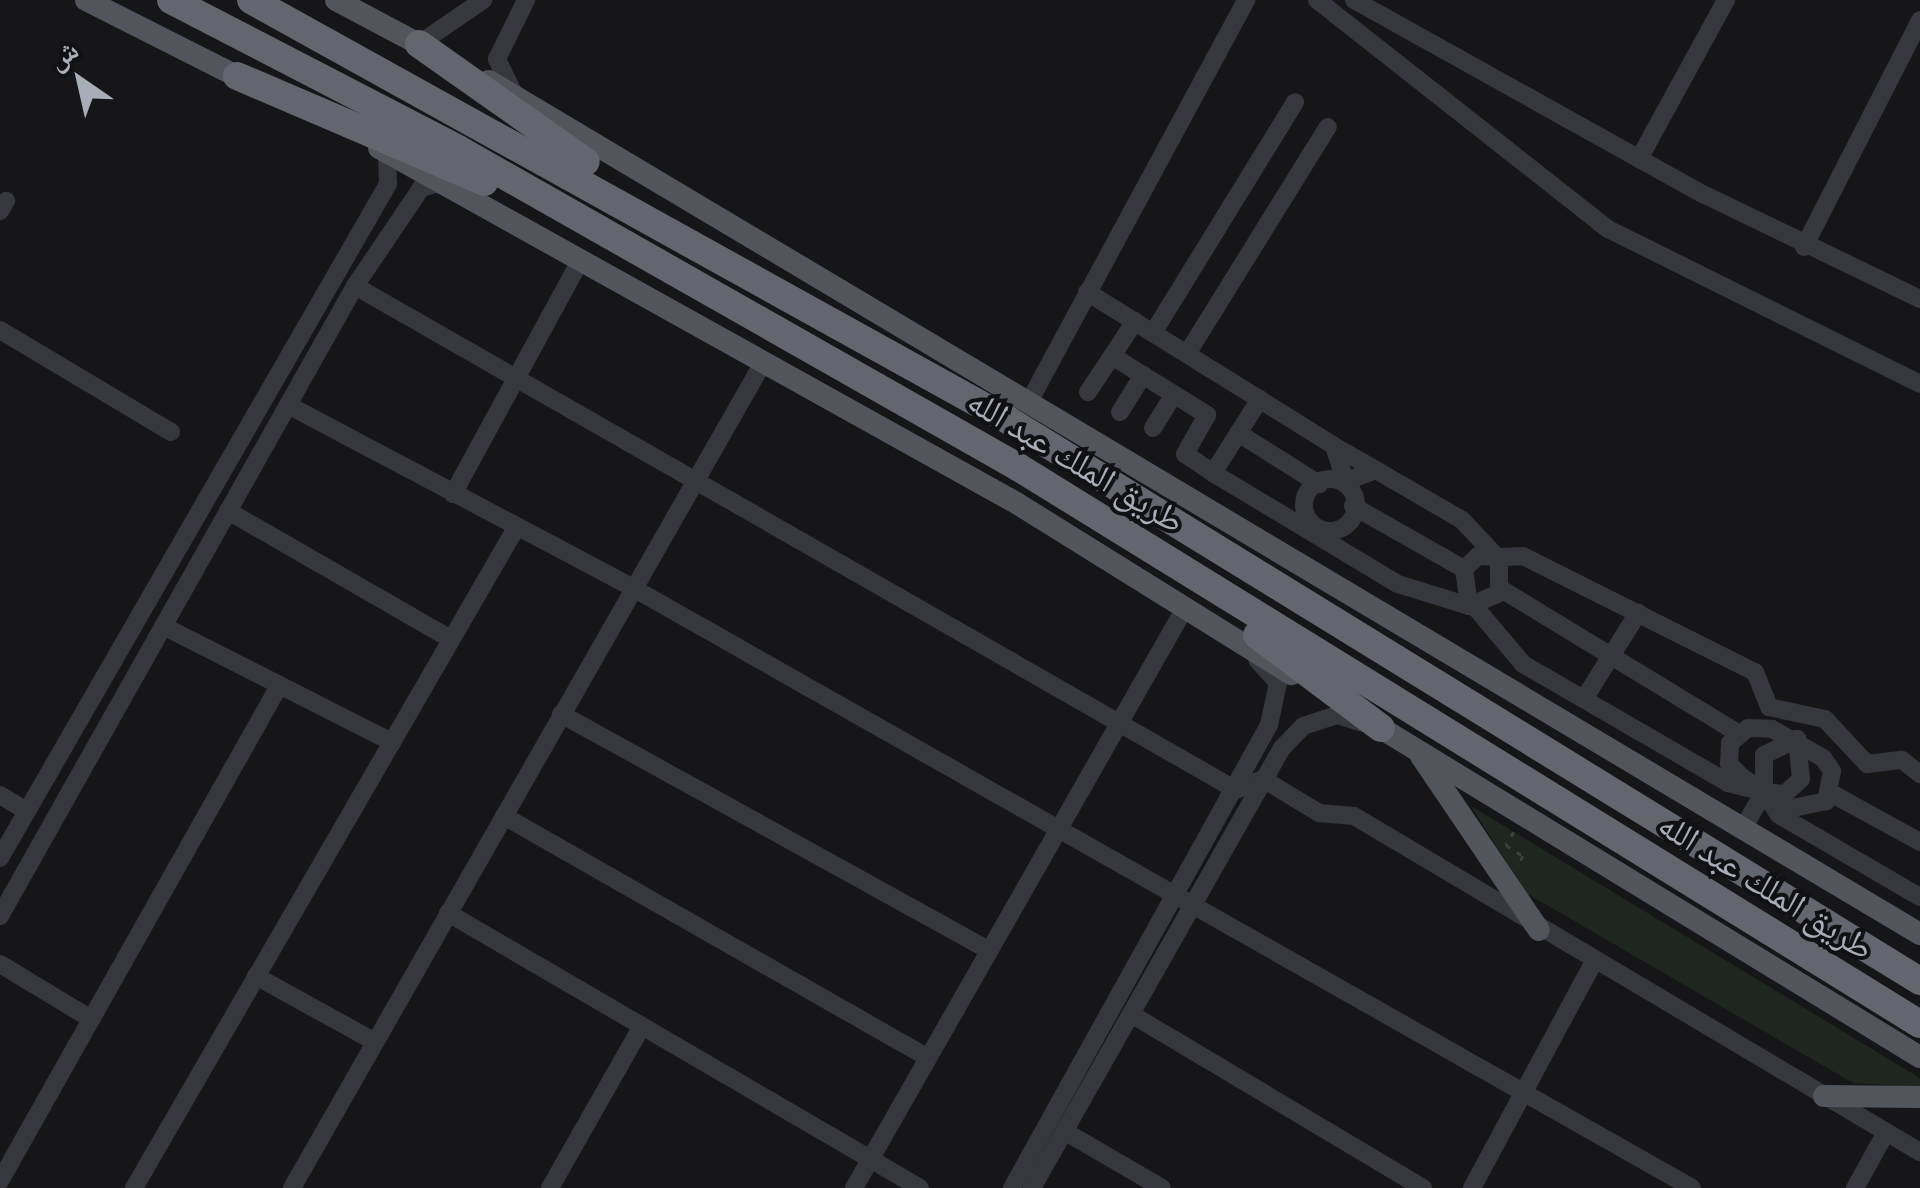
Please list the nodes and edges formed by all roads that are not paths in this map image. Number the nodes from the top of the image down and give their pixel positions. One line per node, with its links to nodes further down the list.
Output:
1 (86, 0): 13 (main road)
2 (170, 0): 20 (highway, طريق الملك عبد الله)
3 (250, 0): 21 (highway, طريق الملك عبد الله)
4 (336, 0): 12 (main road, طريق الملك عبد الله)
5 (483, 0): 12 (street)
6 (526, 0): 14 (street)
7 (1246, 0): 25 (street)
8 (1317, 0): 35 (street)
9 (1354, 0): 18 (street)
10 (1726, 0): 18 (street)
11 (1920, 20): 22 (street)
12 (419, 44): 14 (main road, طريق الملك عبد الله); 21 (highway)
13 (237, 76): 17 (main road); 20 (highway)
14 (514, 94): 39 (main road, طريق الملك عبد الله)
15 (1294, 102): 29 (street)
16 (1328, 127): 30 (street)
17 (387, 152): 19 (main road, طريق الملك عبد الله); 83 (street)
18 (1639, 160): 22 (street)
19 (439, 183): 23 (main road, طريق الملك عبد الله); 24 (street)
20 (578, 222): 46 (highway, طريق الملك عبد الله)
21 (702, 244): 99 (highway, طريق الملك عبد الله)
22 (1804, 247): 26 (street)
23 (580, 261): 32 (main road, طريق الملك عبد الله); 34 (street)
24 (354, 286): 34 (street); 40 (street)
25 (1087, 292): 27 (street); 39 (street)
26 (1920, 299)
27 (1135, 321): 29 (street); 31 (street)
28 (0, 330): 43 (street)
29 (1153, 332): 30 (street)
30 (1188, 354): 38 (street)
31 (1112, 356): 33 (street); 36 (street)
32 (764, 361): 50 (street); 62 (main road, طريق الملك عبد الله)
33 (1143, 375): 37 (street); 41 (street)
34 (516, 379): 50 (street); 52 (street)
35 (1920, 384)
36 (1088, 392)
37 (1174, 394): 42 (street); 48 (street)
38 (1260, 399): 44 (street); 45 (street)
39 (1030, 400): 85 (main road, طريق الملك عبد الله)
40 (288, 405): 52 (street); 54 (street)
41 (1120, 412)
42 (1153, 428)
43 (172, 432)
44 (1238, 433): 48 (street); 51 (street)
45 (1334, 446): 47 (street); 49 (street)
46 (1018, 467): 72 (highway); 102 (highway, طريق الملك عبد الله)
47 (1376, 470): 49 (street); 57 (street)
48 (1214, 473): 56 (street)
49 (1346, 478): 51 (street); 53 (street)
50 (694, 480): 59 (street); 71 (street)
51 (1320, 484): 56 (street)
52 (452, 494): 55 (street)
53 (1353, 506): 56 (street); 58 (street)
54 (228, 510): 64 (street); 65 (street)
55 (516, 528): 59 (street); 65 (street)
56 (1316, 533): 61 (street)
57 (1496, 556): 58 (street); 60 (street); 63 (street)
58 (1464, 569): 61 (street)
59 (633, 588): 70 (street); 86 (street)
60 (1500, 589): 61 (street); 67 (street)
61 (1472, 607): 69 (street)
62 (1186, 608): 66 (main road, طريق الملك عبد الله); 71 (street)
63 (1638, 613): 67 (street); 77 (street)
64 (163, 626): 68 (street); 92 (street)
65 (451, 639): 75 (street)
66 (1237, 642): 72 (main road, طريق الملك عبد الله); 79 (street)
67 (1611, 656): 69 (street); 73 (street)
68 (279, 686): 75 (street); 101 (street)
69 (1584, 699): 80 (street)
70 (562, 714): 84 (street); 95 (street)
71 (1118, 723): 79 (street); 86 (street)
72 (1381, 728): 76 (main road, طريق الملك عبد الله); 78 (street)
73 (1736, 732): 74 (street); 80 (street)
74 (1797, 739): 80 (street); 80 (street); 81 (street)
75 (392, 742): 98 (street)
76 (1416, 748): 93 (main road); 105 (main road, طريق الملك عبد الله)
77 (1920, 774)
78 (1264, 780): 79 (street); 90 (street); 93 (street)
79 (1236, 790): 90 (street)
80 (1764, 792): 81 (street); 85 (street); 89 (street)
81 (1831, 793): 87 (street)
82 (0, 795): 83 (street)
83 (27, 811): 88 (street)
84 (504, 816): 91 (street); 106 (street)
85 (1745, 825): 94 (main road, طريق الملك عبد الله)
86 (1056, 832): 90 (street); 95 (street)
87 (1920, 842)
88 (0, 858)
89 (1920, 898)
90 (1183, 904): 100 (street); 107 (street); 120 (street)
91 (448, 913): 103 (street); 104 (street)
92 (0, 916)
93 (1539, 930): 96 (street)
94 (1920, 934)
95 (989, 950): 106 (street)
96 (1593, 963): 107 (street); 108 (street)
97 (0, 964): 101 (street)
98 (256, 976): 104 (street); 115 (street)
99 (1920, 981)
100 (1131, 1014): 110 (street); 123 (street)
101 (91, 1019): 114 (street)
102 (1920, 1024)
103 (642, 1026): 113 (street); 117 (street)
104 (375, 1042): 116 (street)
105 (1920, 1056)
106 (928, 1058): 113 (street)
107 (1526, 1089): 124 (street); 125 (street)
108 (1824, 1096): 109 (main road); 111 (street)
109 (1920, 1097)
110 (1064, 1131): 121 (street); 122 (street)
111 (1886, 1132): 112 (street); 126 (street)
112 (1920, 1152)
113 (871, 1159): 118 (street); 119 (street)
114 (0, 1180)
115 (134, 1188)
116 (292, 1188)
117 (550, 1188)
118 (854, 1188)
119 (920, 1188)
120 (1012, 1188)
121 (1032, 1188)
122 (1162, 1188)
123 (1423, 1188)
124 (1472, 1188)
125 (1692, 1188)
126 (1856, 1188)

